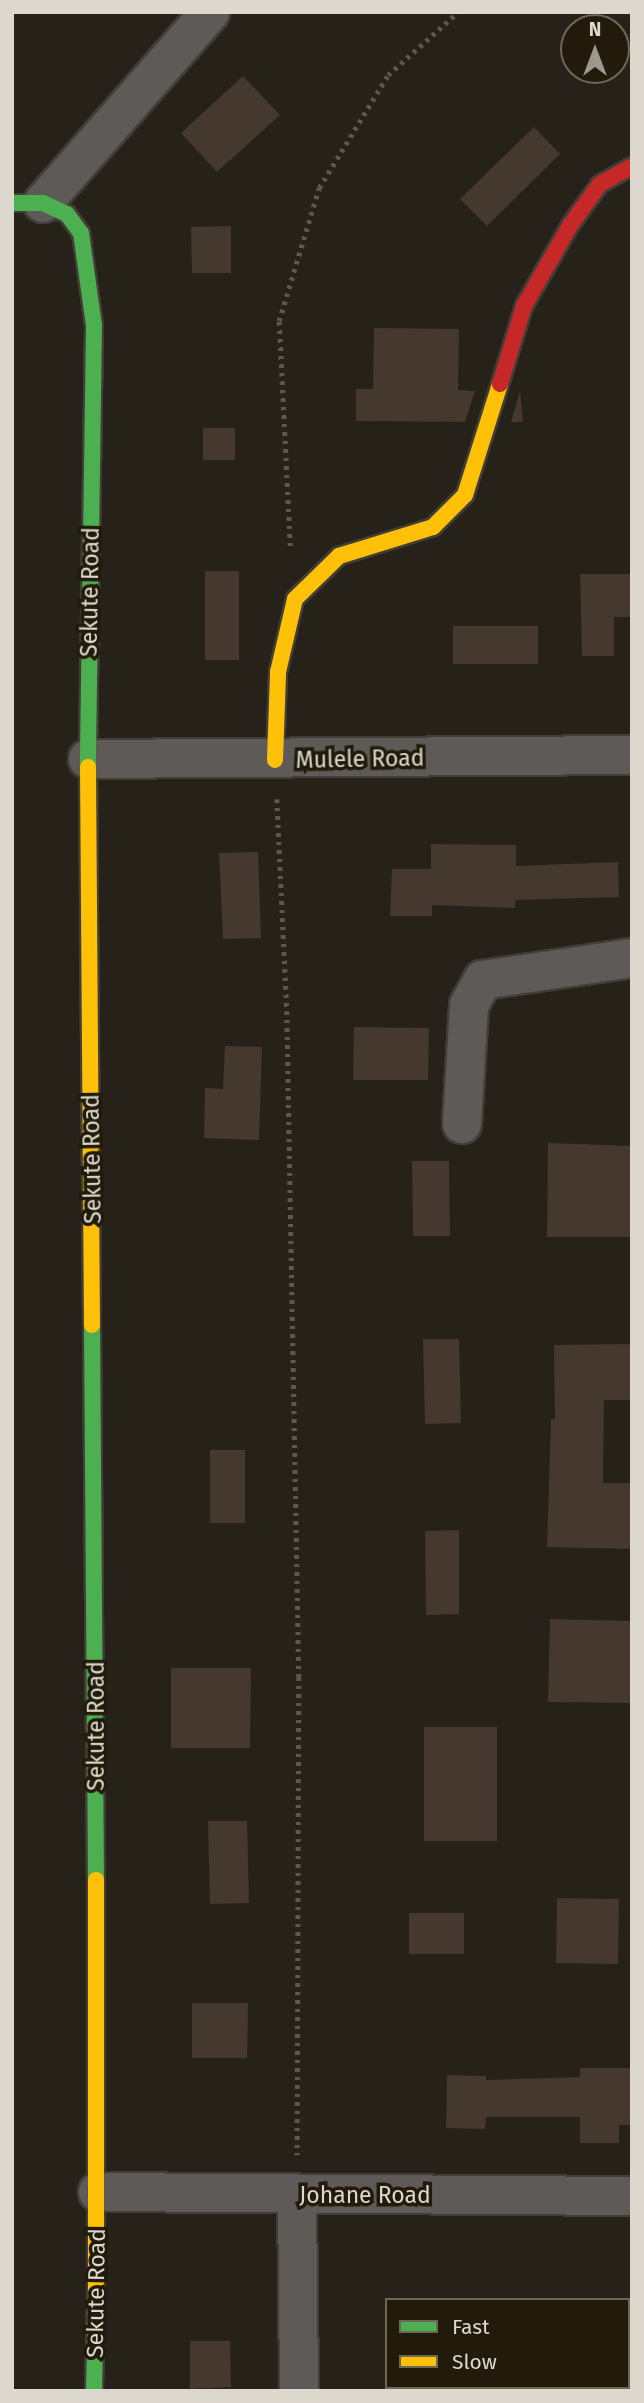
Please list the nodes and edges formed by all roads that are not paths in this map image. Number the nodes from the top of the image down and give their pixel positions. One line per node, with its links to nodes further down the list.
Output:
1 (210, 12): 3 (street, Sekute Road)
2 (632, 166): 6 (street)
3 (27, 203): 5 (street, Sekute Road)
4 (632, 755): 6 (street, Mulele Road)
5 (88, 759): 6 (street, Mulele Road); 9 (street, Sekute Road)
6 (275, 760)
7 (632, 958): 8 (street)
8 (462, 1124)
9 (98, 2192): 10 (street, Johane Road); 12 (street, Sekute Road)
10 (297, 2195): 11 (street, Johane Road); 13 (street)
11 (632, 2196)
12 (94, 2391)
13 (299, 2391)

